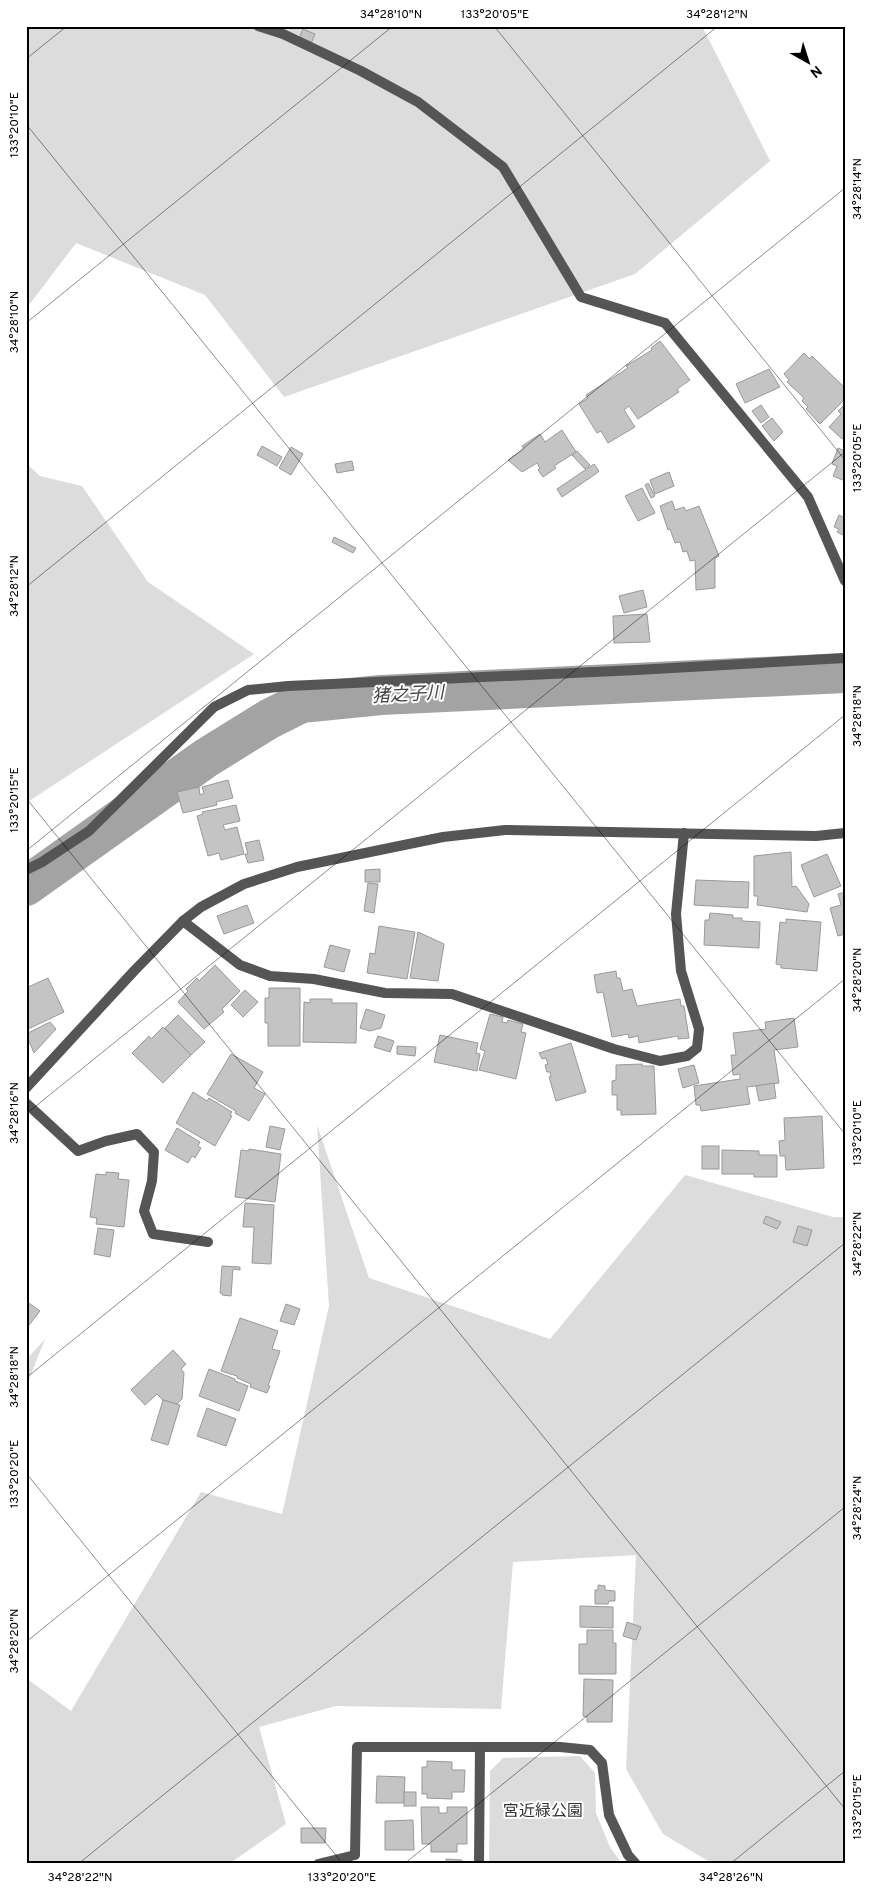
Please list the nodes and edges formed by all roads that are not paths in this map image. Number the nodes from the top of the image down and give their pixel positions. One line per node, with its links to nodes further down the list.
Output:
1 (258, 26): 2 (street)
2 (845, 581)
3 (845, 658): 6 (street)
4 (684, 833): 5 (street); 7 (street); 7 (street)
5 (845, 833)
6 (26, 870)
7 (183, 921): 8 (street)
8 (26, 1088)
9 (26, 1103): 10 (street)
10 (208, 1242)
11 (480, 1747): 12 (street); 14 (street); 15 (street)
12 (355, 1860): 13 (street)
13 (318, 1864)
14 (479, 1864)
15 (636, 1864)

